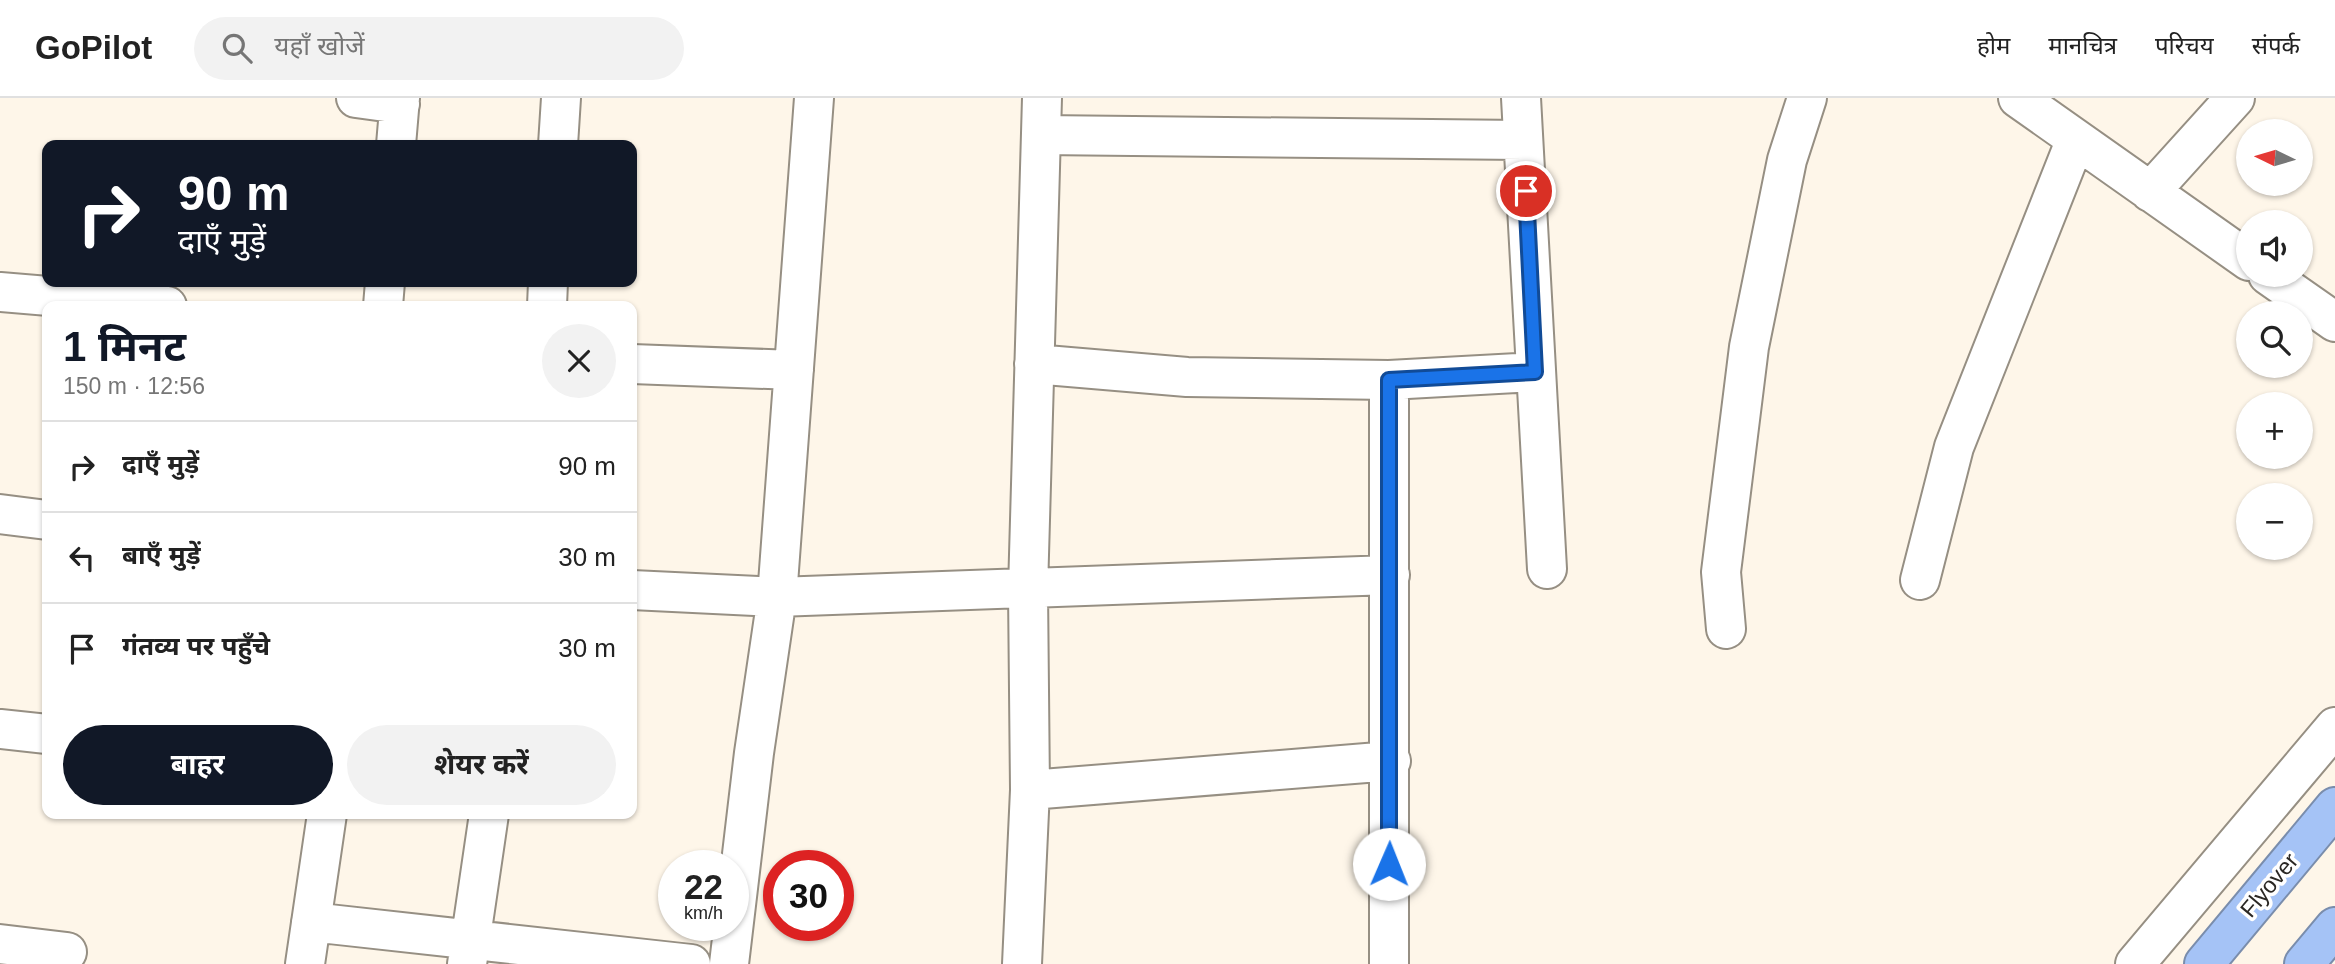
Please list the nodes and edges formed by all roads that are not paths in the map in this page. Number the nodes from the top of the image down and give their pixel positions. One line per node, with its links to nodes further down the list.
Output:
1 (356, 98): 8 (street)
2 (561, 98): 12 (street)
3 (814, 98): 22 (street)
4 (1521, 98): 13 (street)
5 (1807, 98): 33 (street)
6 (2018, 98): 10 (street)
7 (2235, 98): 14 (street)
8 (400, 101): 11 (street)
9 (1041, 117): 13 (street); 20 (street)
10 (2076, 139): 14 (street); 29 (street)
11 (396, 140)
12 (558, 140)
13 (1523, 140): 23 (street)
14 (2150, 192): 15 (street)
15 (2236, 252)
16 (2285, 287): 19 (street)
17 (0, 292): 18 (street)
18 (107, 301)
19 (2335, 322)
20 (1034, 364): 24 (street); 31 (street)
21 (637, 365): 22 (street)
22 (794, 370): 32 (street)
23 (1535, 372): 24 (street); 27 (street)
24 (1389, 380): 28 (street)
25 (0, 514): 26 (street)
26 (42, 519)
27 (1547, 569)
28 (1390, 575): 31 (street); 37 (street)
29 (1920, 580)
30 (637, 590): 32 (street)
31 (1028, 590): 32 (street); 38 (street)
32 (777, 597): 49 (street)
33 (1726, 629)
34 (2335, 727): 52 (street)
35 (0, 729): 36 (street)
36 (42, 733)
37 (1391, 761): 38 (street); 51 (street)
38 (1030, 790): 50 (street)
39 (2335, 807): 53 (highway, Flyover)
40 (326, 819): 42 (street)
41 (488, 819): 46 (street)
42 (311, 922): 46 (street); 47 (street)
43 (2335, 927): 54 (highway)
44 (0, 944): 45 (street)
45 (67, 952)
46 (468, 952): 48 (street)
47 (305, 964)
48 (691, 964)
49 (729, 964)
50 (1022, 964)
51 (1389, 964)
52 (2136, 964)
53 (2204, 964)
54 (2304, 964)

